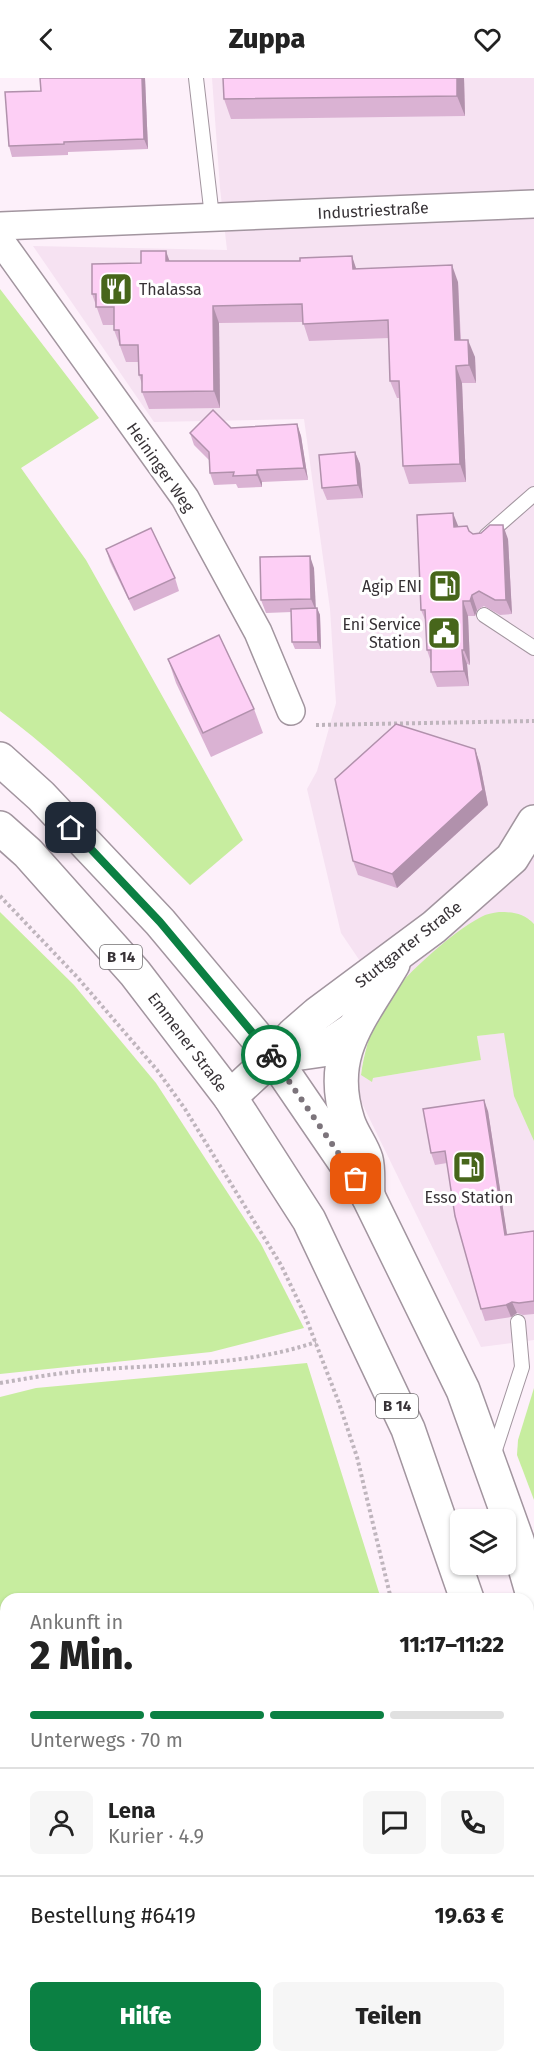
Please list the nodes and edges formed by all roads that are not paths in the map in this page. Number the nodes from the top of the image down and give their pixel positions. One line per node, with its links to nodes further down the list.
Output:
1 (196, 78): 3 (lane)
2 (534, 204): 3 (street, Industriestraße)
3 (212, 217): 4 (street, Industriestraße)
4 (0, 226)
5 (0, 240): 10 (street, Heininger Weg)
6 (534, 494): 7 (lane)
7 (481, 540)
8 (484, 615): 9 (lane)
9 (534, 648)
10 (291, 711)
11 (0, 759): 16 (main road)
12 (534, 822): 14 (main road, Stuttgarter Straße)
13 (0, 828): 17 (main road, Emmener Straße / B 14)
14 (400, 953): 15 (main road); 16 (main road, Stuttgarter Straße)
15 (352, 1030): 16 (main road); 18 (main road)
16 (273, 1057): 17 (main road, Stuttgarter Straße); 18 (main road)
17 (230, 1097): 21 (main road, B 14)
18 (368, 1196): 20 (main road)
19 (518, 1322): 20 (lane)
20 (491, 1464): 22 (main road)
21 (465, 1593)
22 (532, 1593)

